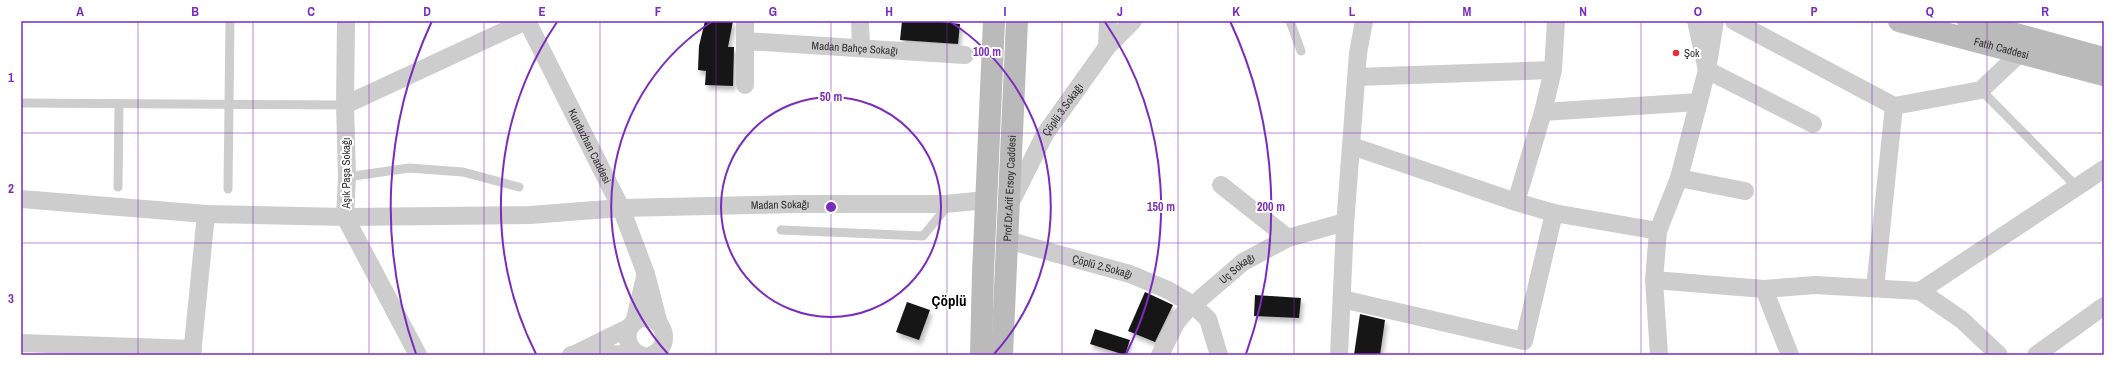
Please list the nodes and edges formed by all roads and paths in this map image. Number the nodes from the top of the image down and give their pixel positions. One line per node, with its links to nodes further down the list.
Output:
1 (230, 21): 34 (lane)
2 (346, 21): 35 (street, Aşık Paşa Sokağı)
3 (526, 21): 35 (street); 53 (street, Kunduzhan Caddesi)
4 (745, 21): 18 (street)
5 (860, 21): 20 (street)
6 (994, 21): 50 (street, Prof.Dr.Arif Ersoy Caddesi)
7 (1016, 21): 54 (street, Prof.Dr.Arif Ersoy Caddesi)
8 (1108, 21): 19 (street)
9 (1133, 21): 19 (street, Çöplü 3.Sokağı)
10 (1290, 21): 21 (lane)
11 (1364, 21): 28 (street)
12 (1556, 21): 25 (street)
13 (1696, 21): 26 (street)
14 (1715, 21): 26 (street)
15 (1734, 21): 36 (street)
16 (1899, 21): 22 (street, Fatih Caddesi)
17 (1968, 21): 24 (street, Fatih Caddesi)
18 (745, 41): 20 (street, Madan Bahçe Sokağı); 29 (street)
19 (1107, 47): 54 (street, Çöplü 3.Sokağı)
20 (861, 48): 23 (street, Madan Bahçe Sokağı)
21 (1302, 51)
22 (2020, 52): 27 (street, Fatih Caddesi); 30 (street)
23 (965, 55)
24 (2104, 58)
25 (1552, 70): 28 (street); 37 (street)
26 (1707, 70): 31 (street); 38 (street)
27 (2104, 75)
28 (1357, 77): 39 (street)
29 (745, 85)
30 (1981, 90): 36 (street); 46 (lane)
31 (1698, 102): 37 (street); 42 (street)
32 (21, 103): 33 (lane)
33 (119, 104): 34 (lane); 44 (lane)
34 (230, 104): 35 (lane); 47 (lane)
35 (345, 105): 41 (street, Aşık Paşa Sokağı)
36 (1894, 106): 65 (street)
37 (1543, 112): 51 (street)
38 (1813, 124)
39 (1352, 146): 51 (street); 58 (street)
40 (2104, 169): 46 (street)
41 (347, 177): 45 (lane); 57 (street, Aşık Paşa Sokağı)
42 (1679, 178): 48 (street); 60 (street)
43 (1221, 185): 61 (street)
44 (118, 187)
45 (519, 187)
46 (2077, 187): 67 (street)
47 (228, 189)
48 (1744, 191)
49 (21, 199): 56 (street, Madan Sokağı)
50 (986, 200): 52 (street, Madan Sokağı); 78 (street, Prof.Dr.Arif Ersoy Caddesi)
51 (1516, 202): 55 (street)
52 (945, 204): 53 (street, Madan Sokağı); 59 (lane)
53 (621, 208): 57 (street, Madan Sokağı); 63 (street, Kunduzhan Caddesi)
54 (1008, 208): 62 (street, Prof.Dr.Arif Ersoy Caddesi)
55 (1554, 213): 60 (street); 68 (street)
56 (206, 214): 57 (street, Madan Sokağı); 74 (street)
57 (345, 218): 75 (street, Aşık Paşa Sokağı)
58 (1345, 222): 61 (street, Uç Sokağı); 68 (street)
59 (780, 230)
60 (1658, 230): 64 (street)
61 (1288, 238): 69 (street, Uç Sokağı)
62 (1007, 240): 69 (street, Çöplü 2.Sokağı); 79 (street, Prof.Dr.Arif Ersoy Caddesi)
63 (646, 274): 71 (street, Kunduzhan Caddesi); 72 (street)
64 (1654, 280): 66 (street); 83 (street)
65 (1875, 288): 66 (street); 67 (street)
66 (1764, 289): 84 (street)
67 (1920, 291): 85 (street)
68 (1342, 299): 82 (street)
69 (1193, 305): 80 (street, Uç Sokağı); 81 (street, Çöplü 2.Sokağı)
70 (2104, 306): 86 (street)
71 (659, 324): 72 (street); 77 (street)
72 (632, 325): 76 (street); 77 (street)
73 (21, 343): 74 (street)
74 (192, 352)
75 (418, 355)
76 (572, 355): 77 (street)
77 (643, 355)
78 (981, 355)
79 (1002, 355)
80 (1160, 355)
81 (1219, 355)
82 (1339, 355)
83 (1659, 355)
84 (1790, 355)
85 (1999, 355)
86 (2036, 355)

